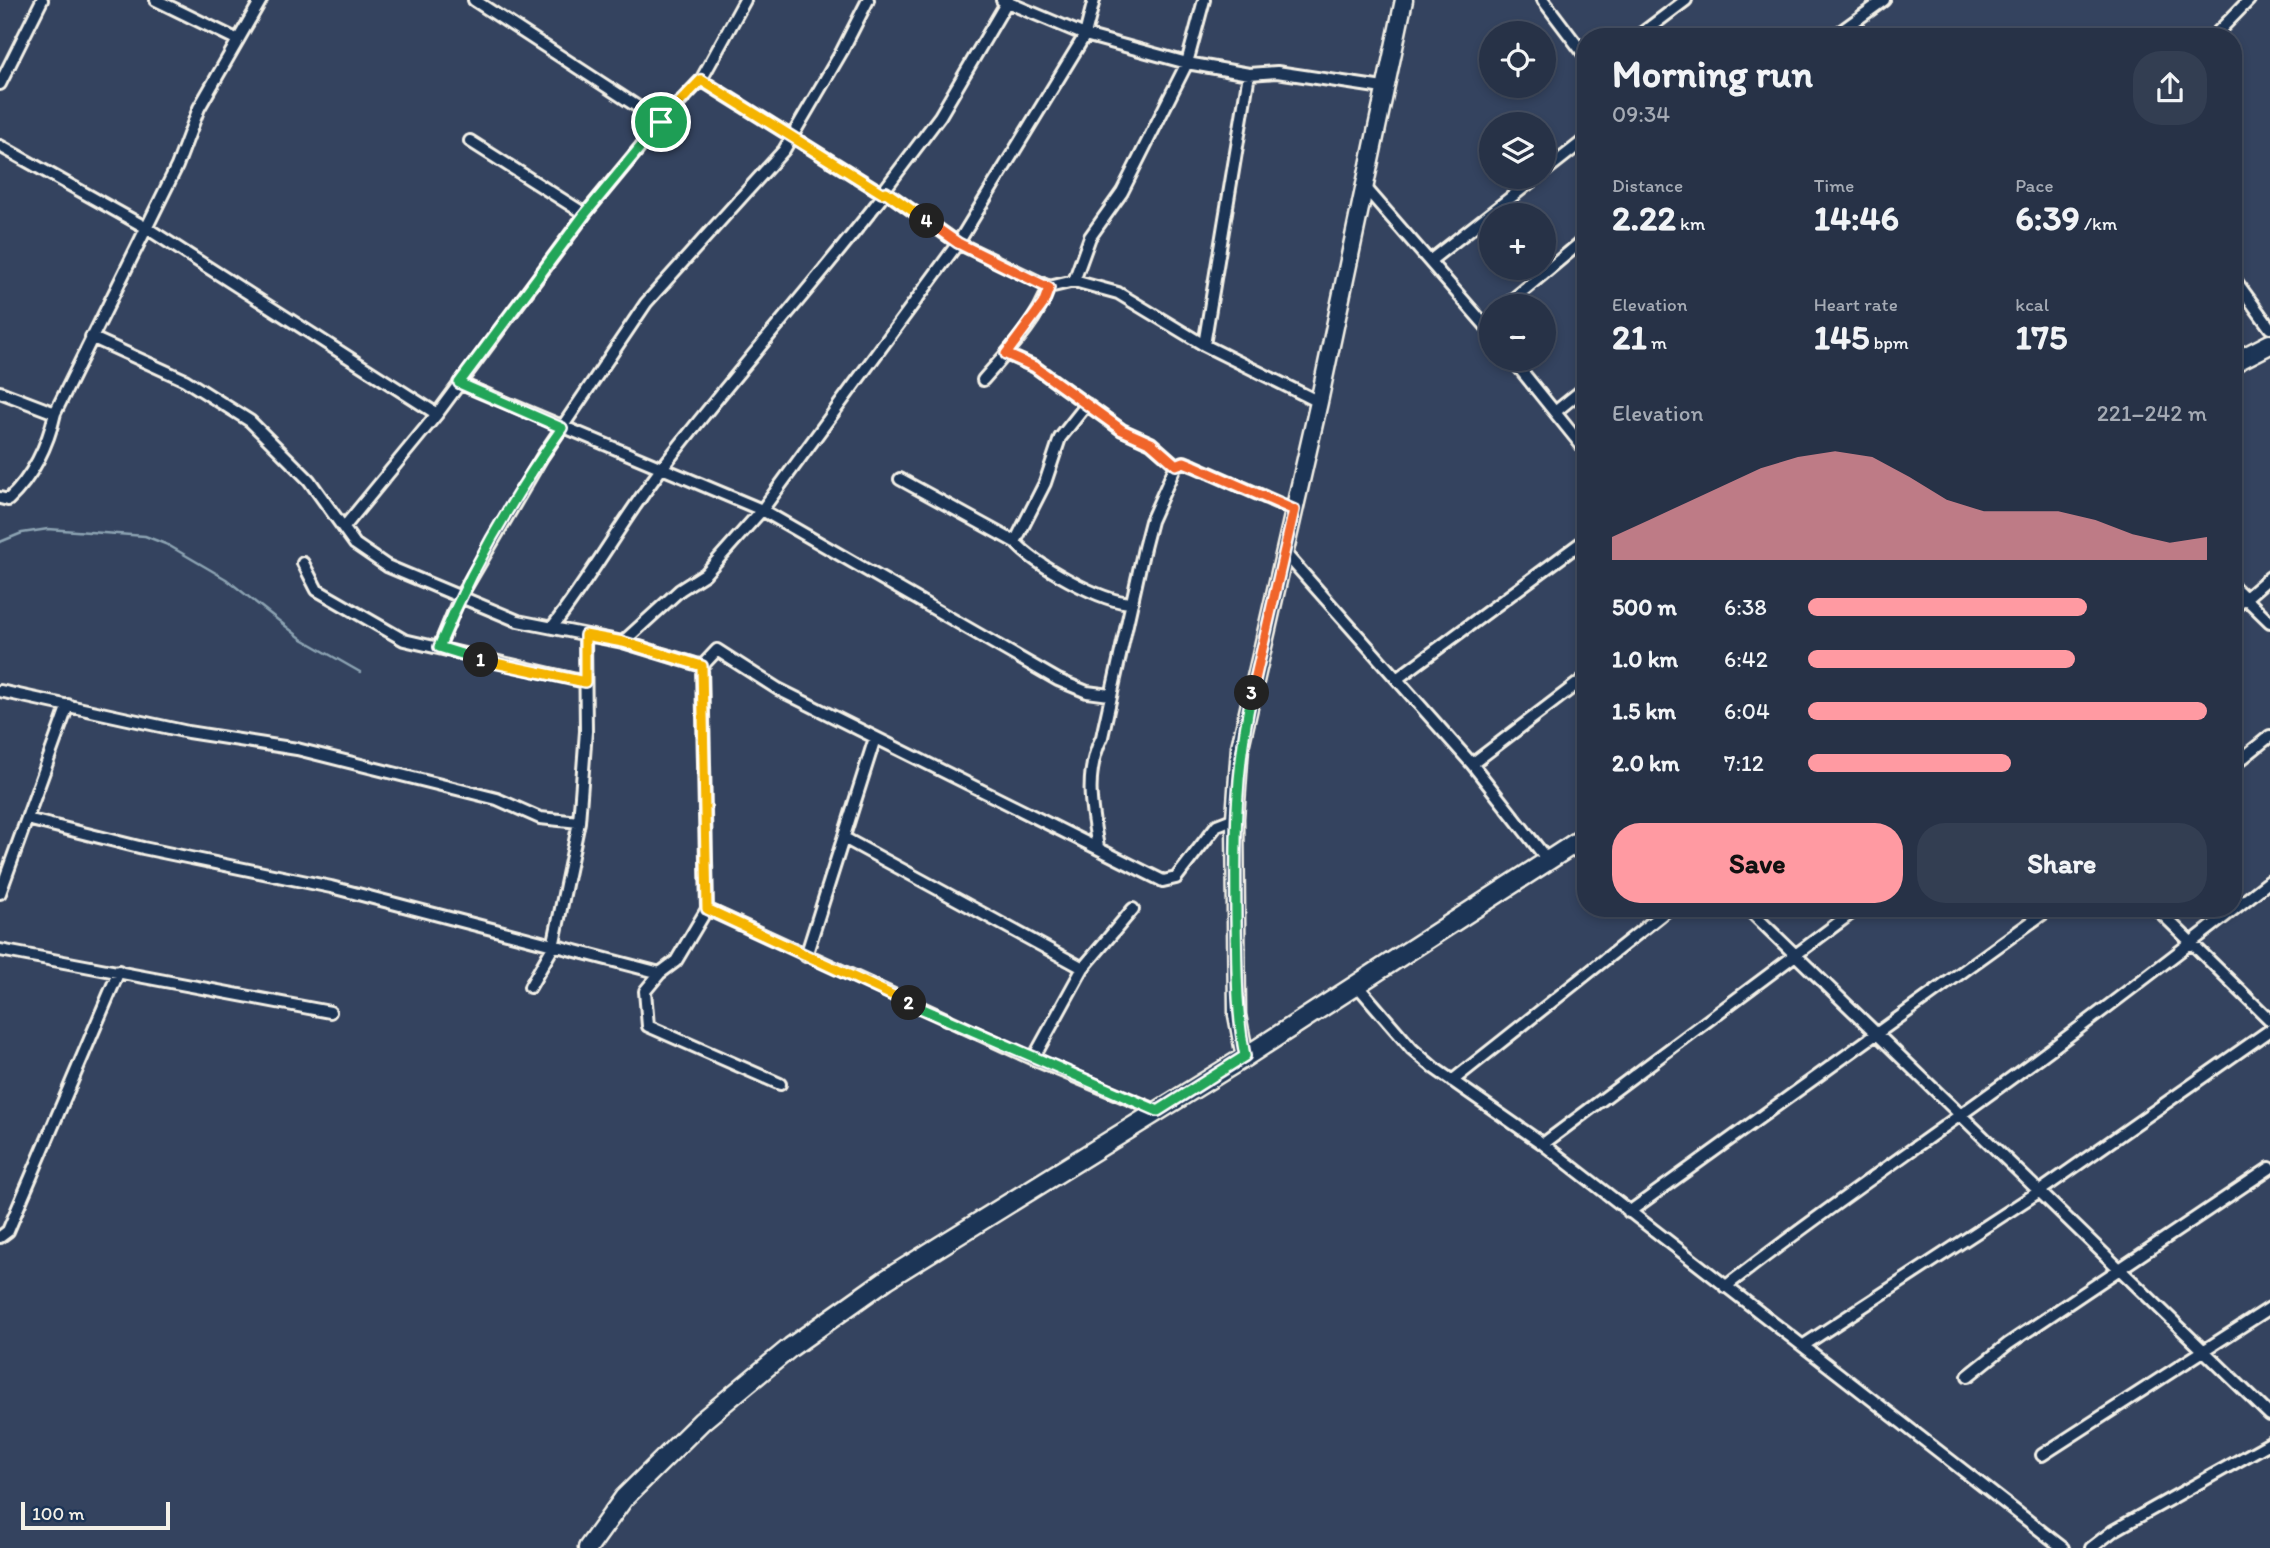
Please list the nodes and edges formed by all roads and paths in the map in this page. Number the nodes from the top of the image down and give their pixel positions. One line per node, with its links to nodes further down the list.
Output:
1 (42, 0): 24 (street)
2 (156, 0): 19 (street)
3 (261, 0): 19 (street)
4 (474, 0): 26 (street)
5 (745, 0): 23 (street)
6 (868, 0): 27 (street)
7 (1094, 0): 18 (street)
8 (1204, 0): 21 (street)
9 (1404, 0): 25 (street)
10 (1543, 0): 20 (street)
11 (1686, 0): 15 (street)
12 (1884, 0): 16 (street)
13 (2249, 0): 17 (street)
14 (1006, 1): 18 (street); 34 (street)
15 (1649, 28)
16 (1845, 28)
17 (2222, 28)
18 (1084, 35): 21 (street); 37 (street)
19 (236, 39): 36 (street)
20 (1577, 45)
21 (1188, 63): 22 (street); 40 (street)
22 (1249, 74): 25 (street); 48 (street)
23 (701, 80): 26 (street); 27 (street)
24 (0, 84)
25 (1383, 88): 32 (street)
26 (661, 122): 35 (street)
27 (790, 137): 34 (street); 61 (street)
28 (470, 141): 35 (street)
29 (0, 146): 36 (street)
30 (1577, 146): 31 (street)
31 (1556, 163)
32 (1364, 186): 39 (street); 56 (street)
33 (1522, 189): 39 (street)
34 (884, 192): 37 (street); 64 (street)
35 (585, 214): 53 (street)
36 (145, 227): 46 (street); 60 (street)
37 (958, 243): 41 (street); 67 (street)
38 (1577, 246): 43 (street)
39 (1431, 260): 44 (street)
40 (1074, 281): 41 (street); 48 (street)
41 (1049, 288): 49 (street)
42 (2242, 289): 45 (street)
43 (1519, 294)
44 (1479, 314)
45 (2270, 328)
46 (91, 337): 59 (street); 69 (street)
47 (2270, 344): 50 (main road)
48 (1204, 345): 56 (street)
49 (1006, 354): 52 (street); 57 (street)
50 (2242, 358)
51 (1522, 371): 58 (street)
52 (984, 380)
53 (459, 383): 60 (street); 61 (street)
54 (0, 392): 59 (street)
55 (1577, 394): 58 (street)
56 (1319, 402): 68 (street)
57 (1087, 404): 63 (street); 70 (street)
58 (1555, 412): 62 (street)
59 (55, 413): 66 (street)
60 (437, 414): 69 (street)
61 (562, 428): 64 (street); 77 (street)
62 (1577, 440)
63 (1176, 465): 68 (street); 79 (street)
64 (663, 467): 67 (street); 81 (street)
65 (900, 479): 70 (street)
66 (0, 498)
67 (762, 510): 83 (street); 90 (street)
68 (1294, 510): 72 (street)
69 (345, 526): 77 (street)
70 (1015, 541): 79 (street)
71 (1577, 546): 86 (street)
72 (1284, 552): 86 (street); 96 (street)
73 (303, 563): 84 (street)
74 (2270, 577): 76 (street)
75 (2242, 594): 76 (street)
76 (2246, 598): 78 (street); 80 (street)
77 (459, 599): 81 (street); 84 (street)
78 (2242, 601)
79 (1132, 603): 90 (street)
80 (2270, 622)
81 (553, 626): 82 (street)
82 (585, 635): 83 (street); 87 (street)
83 (623, 642): 85 (street)
84 (439, 647): 87 (street)
85 (702, 666): 93 (street); 106 (street)
86 (1398, 678): 95 (street)
87 (585, 682): 98 (street)
88 (1577, 684): 95 (street)
89 (0, 691): 91 (street)
90 (1110, 695): 101 (street)
91 (68, 705): 97 (street); 98 (street)
92 (2270, 736): 94 (street)
93 (875, 738): 99 (street); 101 (street)
94 (2242, 759)
95 (1472, 764): 102 (street)
96 (1235, 818): 101 (street); 128 (street)
97 (27, 819): 104 (street); 115 (street)
98 (579, 822): 115 (street)
99 (844, 838): 118 (street); 119 (street)
100 (1577, 842): 102 (main road)
101 (1098, 847)
102 (1549, 862): 122 (main road)
103 (2270, 881): 105 (street)
104 (0, 893)
105 (2242, 903)
106 (707, 909): 118 (street); 121 (street)
107 (1133, 909): 119 (street)
108 (1659, 917): 130 (street)
109 (1756, 917): 117 (street)
110 (1846, 917): 117 (street)
111 (2039, 917): 127 (street)
112 (2166, 917): 114 (street)
113 (2225, 917): 114 (street)
114 (2193, 942): 125 (street); 133 (street)
115 (553, 947): 121 (street); 123 (street)
116 (0, 950): 120 (street)
117 (1794, 955): 127 (street); 134 (street)
118 (806, 956): 129 (street)
119 (1083, 968): 129 (street)
120 (119, 971): 124 (street); 138 (street)
121 (660, 973): 131 (street)
122 (1356, 984): 128 (main road); 130 (street)
123 (530, 988)
124 (330, 1012)
125 (2270, 1020)
126 (2270, 1030): 136 (street)
127 (1876, 1036): 133 (street); 137 (street)
128 (1245, 1056): 132 (main road)
129 (1033, 1059): 132 (street)
130 (1452, 1081): 134 (street)
131 (780, 1084)
132 (1158, 1111): 148 (main road)
133 (1959, 1116): 136 (street); 140 (street)
134 (1543, 1144): 137 (street)
135 (2270, 1168): 139 (street)
136 (2040, 1191): 139 (street); 142 (street)
137 (1629, 1212): 140 (street)
138 (0, 1237)
139 (2122, 1270): 143 (street); 144 (street)
140 (1725, 1287): 142 (street)
141 (2270, 1308): 143 (street)
142 (1804, 1346): 149 (street)
143 (2203, 1349): 145 (street); 147 (street)
144 (1968, 1376)
145 (2270, 1415)
146 (2270, 1443): 150 (street)
147 (2042, 1455)
148 (588, 1548)
149 (2063, 1548)
150 (2091, 1548)

